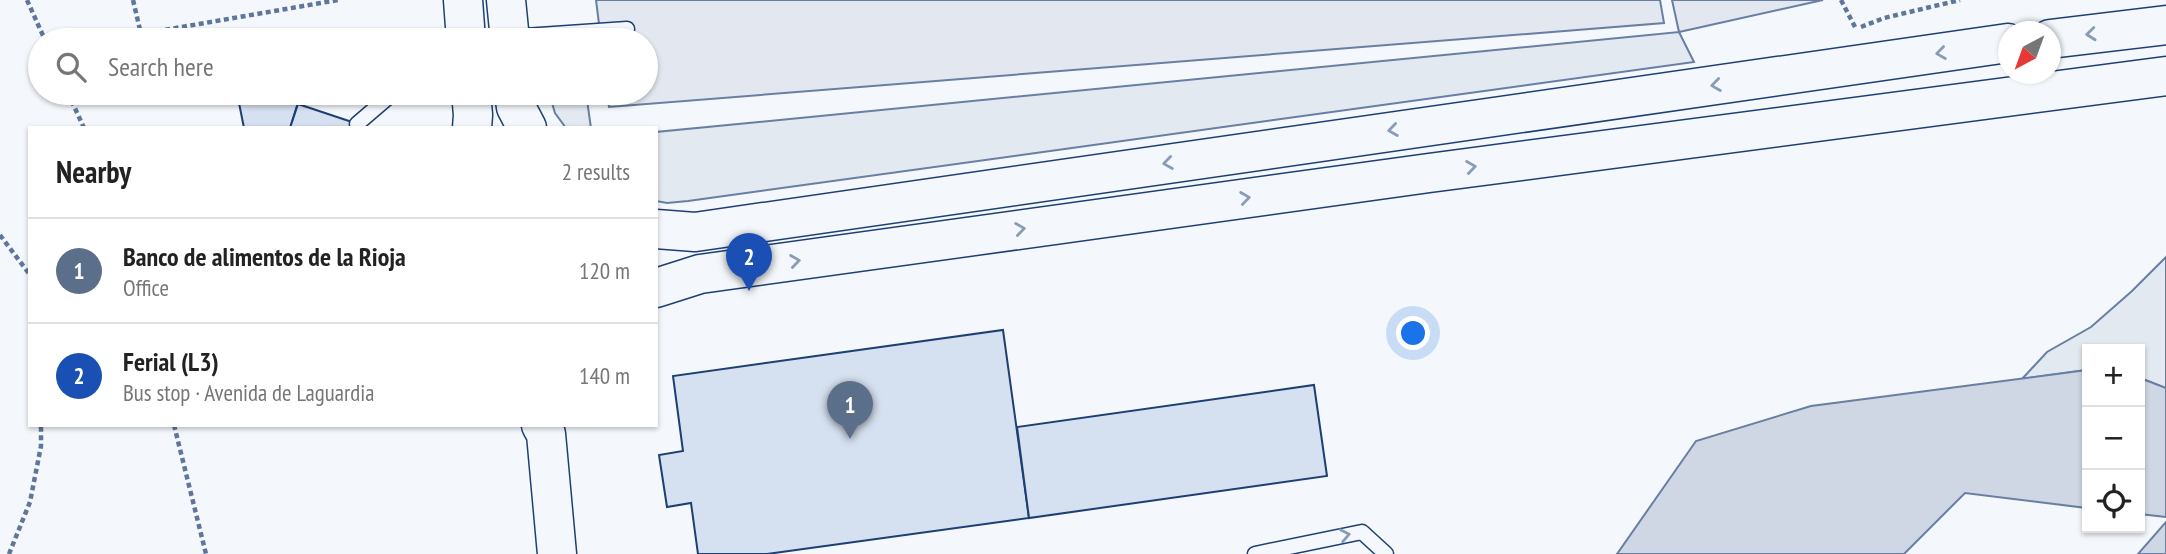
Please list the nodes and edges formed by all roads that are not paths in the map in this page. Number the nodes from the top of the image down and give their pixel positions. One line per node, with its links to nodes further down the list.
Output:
1 (463, 0): 3 (main road)
2 (506, 0): 4 (main road)
3 (465, 28)
4 (509, 28)
5 (2148, 28): 6 (main road, one-way to 6)
6 (2061, 38)
7 (1998, 44): 15 (main road, one-way to 15)
8 (2154, 77): 16 (main road, one-way to 8)
9 (379, 105): 12 (lane)
10 (473, 105): 13 (main road)
11 (516, 105): 14 (main road)
12 (357, 124)
13 (472, 126)
14 (526, 126)
15 (658, 229)
16 (658, 287)
17 (545, 428): 18 (main road)
18 (557, 554)
19 (1255, 554): 20 (lane, one-way to 20)
20 (1386, 554)

